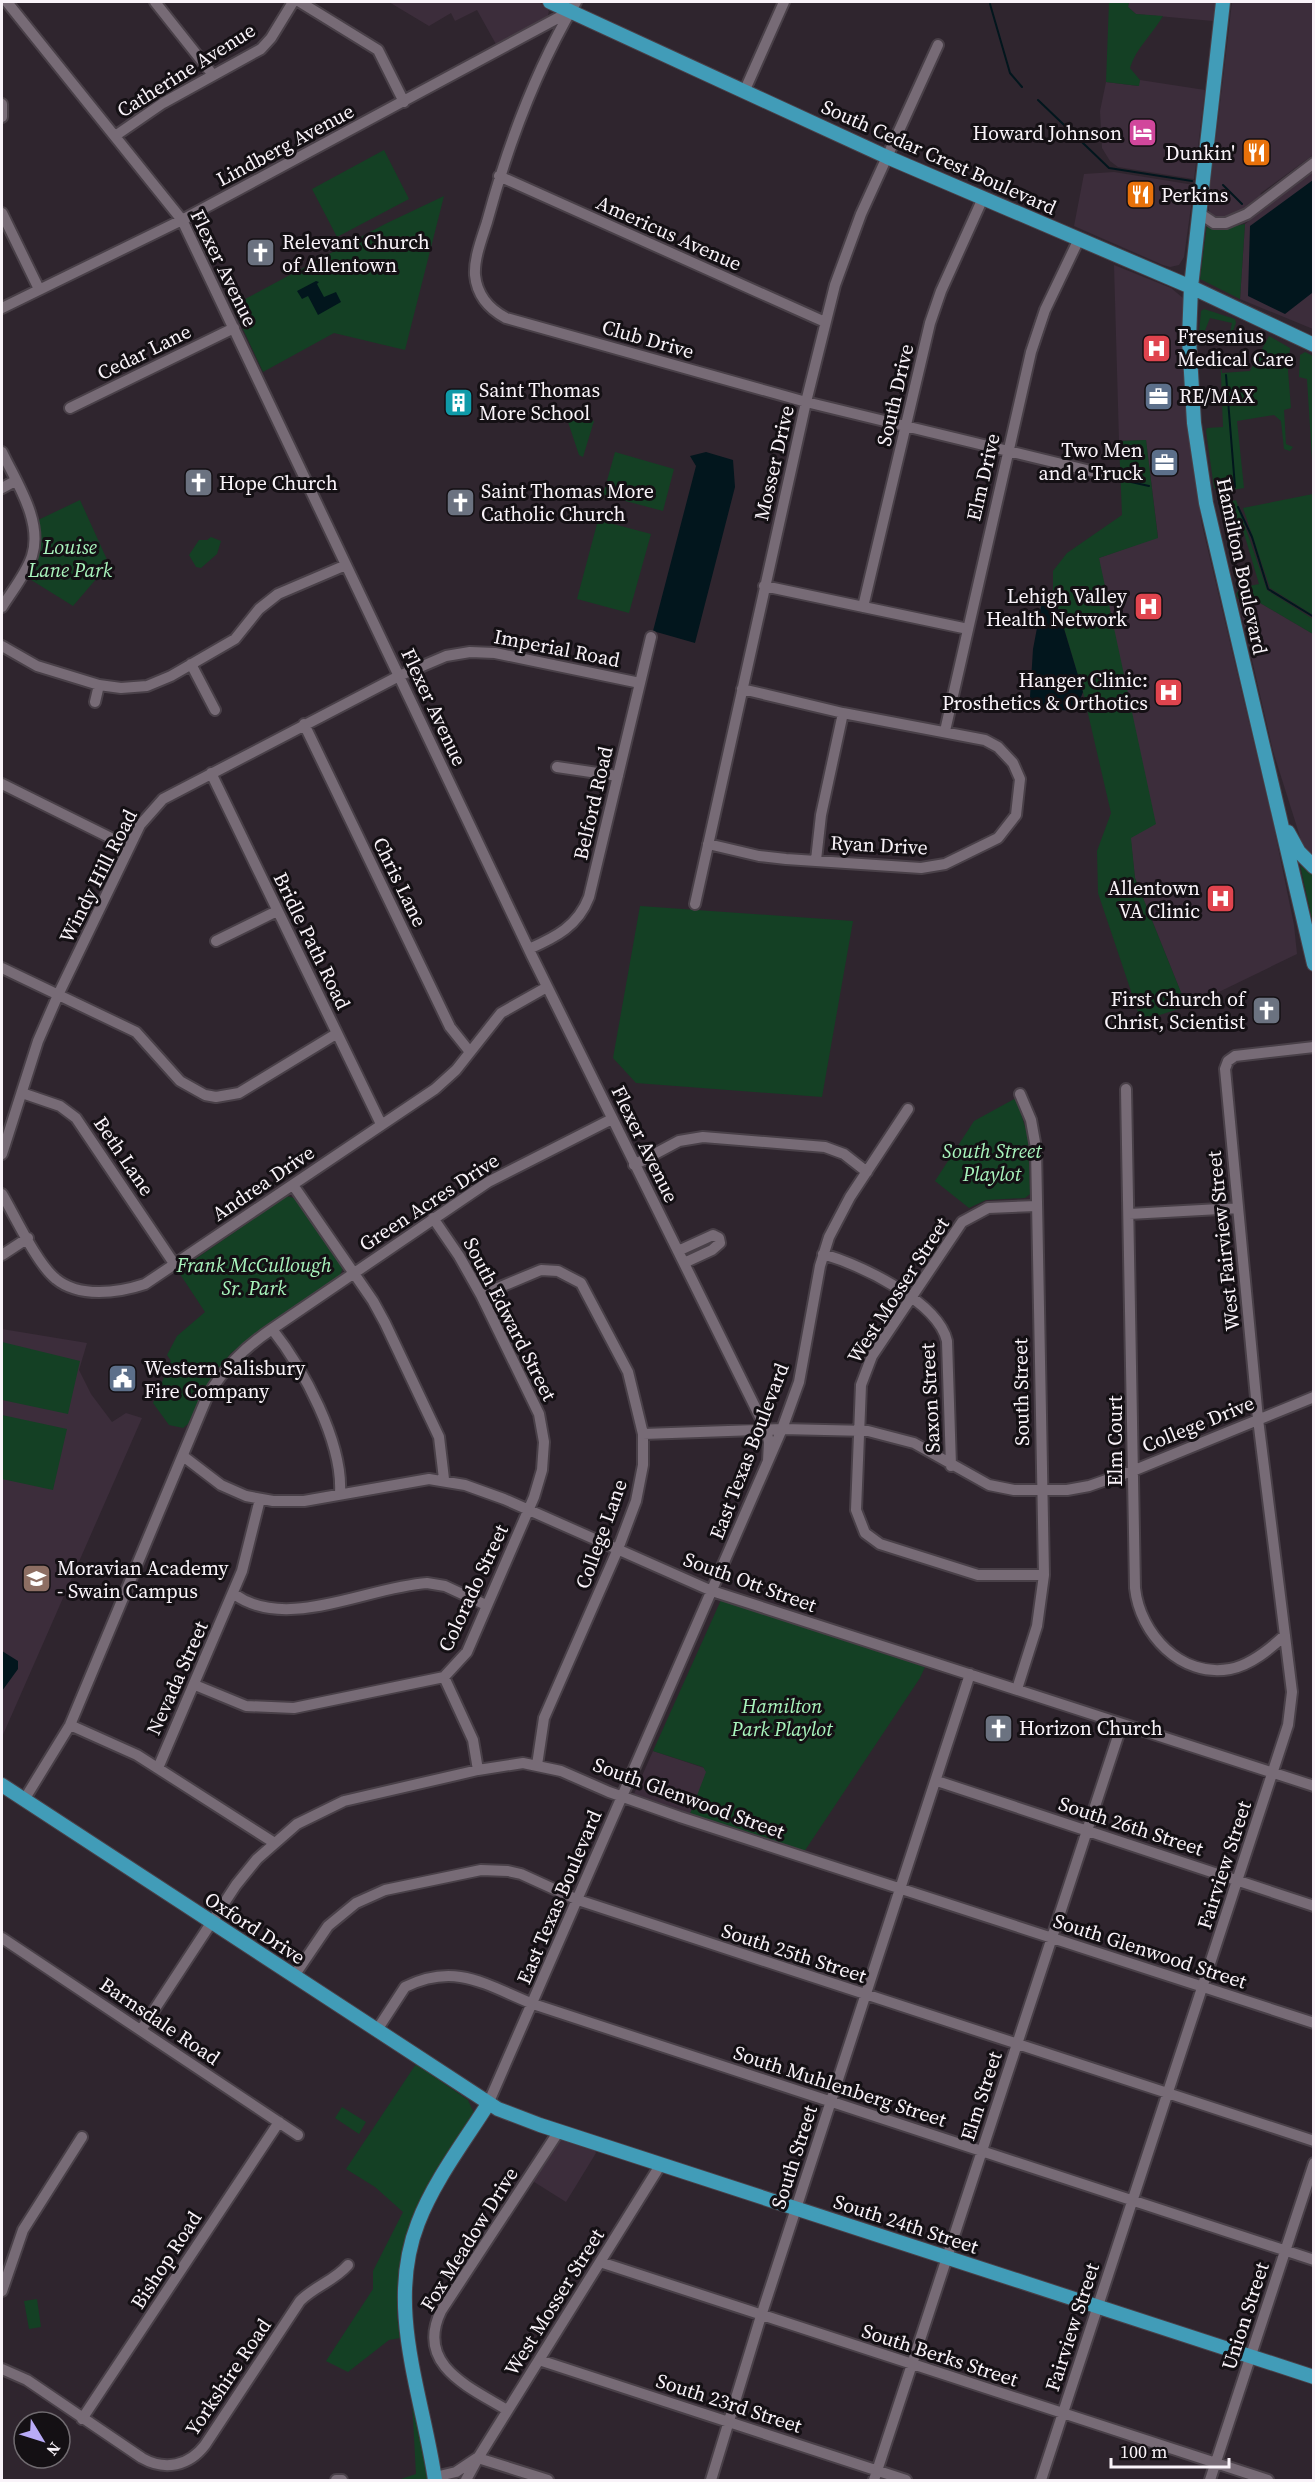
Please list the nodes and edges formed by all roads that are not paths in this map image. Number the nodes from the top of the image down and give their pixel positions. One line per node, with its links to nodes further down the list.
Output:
1 (8, 2): 15 (street, Flexer Avenue)
2 (155, 2): 10 (street)
3 (293, 2): 10 (street, Catherine Avenue)
4 (300, 2): 12 (street)
5 (550, 2): 8 (main road, South Cedar Crest Boulevard)
6 (784, 2): 11 (street)
7 (1223, 2): 21 (main road, Hamilton Boulevard)
8 (573, 7): 11 (main road, South Cedar Crest Boulevard); 12 (street, Lindberg Avenue); 18 (street, Club Drive)
9 (938, 45): 16 (street, Mosser Drive)
10 (213, 75): 15 (street, Catherine Avenue)
11 (744, 92): 16 (main road, South Cedar Crest Boulevard)
12 (404, 102): 22 (street, Lindberg Avenue)
13 (2, 104): 14 (street)
14 (2, 117)
15 (115, 136): 22 (street, Flexer Avenue)
16 (887, 157): 19 (main road, South Cedar Crest Boulevard); 27 (street, Mosser Drive)
17 (1314, 163): 21 (street)
18 (499, 176): 27 (street, Americus Avenue); 30 (street, Club Drive)
19 (983, 198): 23 (main road, South Cedar Crest Boulevard); 32 (street, South Drive)
20 (2, 213): 25 (street)
21 (1199, 213): 24 (main road, Hamilton Boulevard)
22 (182, 220): 25 (street, Lindberg Avenue); 28 (street, Flexer Avenue)
23 (1079, 239): 24 (main road, South Cedar Crest Boulevard); 33 (street, Elm Drive)
24 (1191, 287): 29 (main road, South Cedar Crest Boulevard); 59 (main road, Hamilton Boulevard)
25 (39, 289): 26 (street, Lindberg Avenue)
26 (2, 308)
27 (825, 322): 30 (street, Mosser Drive)
28 (234, 328): 31 (street, Cedar Lane); 38 (street, Flexer Avenue)
29 (1314, 345)
30 (806, 402): 32 (street, Club Drive); 39 (street, Mosser Drive)
31 (70, 408)
32 (906, 426): 33 (street, Club Drive); 41 (street, South Drive)
33 (1008, 450): 35 (street, Club Drive); 42 (street, Elm Drive)
34 (2, 452): 36 (street)
35 (1107, 476)
36 (15, 481): 37 (street); 40 (street)
37 (2, 488)
38 (346, 565): 45 (street); 46 (street, Flexer Avenue)
39 (764, 586): 41 (street); 49 (street, Mosser Drive)
40 (2, 607)
41 (863, 607): 42 (street)
42 (968, 629): 54 (street, Elm Drive)
43 (651, 637): 47 (street, Belford Road)
44 (2, 646): 48 (street)
45 (191, 664): 48 (street); 51 (street)
46 (399, 676): 47 (street, Imperial Road); 53 (street, Windy Hill Road); 67 (street, Flexer Avenue)
47 (640, 683): 57 (street, Belford Road)
48 (99, 685): 50 (street)
49 (742, 689): 52 (street, Ryan Drive); 60 (street, Mosser Drive)
50 (95, 702)
51 (215, 710)
52 (843, 713): 54 (street, Ryan Drive); 62 (street)
53 (304, 724): 56 (street, Windy Hill Road); 74 (street, Chris Lane)
54 (945, 731): 62 (street, Ryan Drive)
55 (557, 767): 57 (street)
56 (211, 773): 61 (street, Windy Hill Road); 65 (street, Bridle Path Road)
57 (618, 776): 67 (street, Belford Road)
58 (2, 784): 61 (street)
59 (1280, 816): 63 (main road); 68 (main road, Hamilton Boulevard)
60 (708, 844): 62 (street, Ryan Drive); 64 (street, Mosser Drive)
61 (129, 847): 71 (street, Windy Hill Road)
62 (816, 860)
63 (1314, 867)
64 (695, 904)
65 (277, 911): 66 (street); 72 (street, Bridle Path Road)
66 (216, 941)
67 (528, 949): 70 (street, Flexer Avenue)
68 (1314, 964)
69 (2, 968): 71 (street)
70 (547, 987): 74 (street, Andrea Drive); 79 (street, Flexer Avenue)
71 (58, 995): 72 (street); 76 (street, Windy Hill Road)
72 (336, 1034): 80 (street, Bridle Path Road)
73 (1314, 1047): 87 (street, West Fairview Street)
74 (470, 1052): 80 (street, Andrea Drive)
75 (1126, 1089): 88 (street, Elm Court)
76 (22, 1093): 81 (street, Windy Hill Road); 95 (street, Beth Lane)
77 (1020, 1094): 86 (street, South Street)
78 (908, 1110): 83 (street, East Texas Boulevard)
79 (612, 1119): 82 (street, Flexer Avenue); 89 (street, Green Acres Drive)
80 (381, 1124): 84 (street, Andrea Drive)
81 (2, 1154)
82 (634, 1165): 83 (street); 91 (street, Flexer Avenue)
83 (867, 1172): 92 (street, East Texas Boulevard)
84 (293, 1185): 95 (street, Andrea Drive); 96 (street)
85 (2, 1194): 90 (street, Andrea Drive)
86 (1037, 1206): 98 (street, West Mosser Street); 111 (street, South Street)
87 (1238, 1208): 88 (street); 101 (street, West Fairview Street)
88 (1129, 1214): 109 (street, Elm Court)
89 (433, 1218): 96 (street, Green Acres Drive); 97 (street, South Edward Street)
90 (28, 1238): 93 (street); 95 (street, Andrea Drive)
91 (678, 1251): 94 (street, Flexer Avenue); 94 (street)
92 (823, 1254): 98 (street, Saxon Street); 103 (street, East Texas Boulevard)
93 (2, 1255)
94 (684, 1263): 102 (street, Flexer Avenue)
95 (175, 1265)
96 (353, 1273): 99 (street, Green Acres Drive); 110 (street)
97 (481, 1295): 105 (street, College Lane); 114 (street, South Edward Street)
98 (910, 1298): 104 (street, West Mosser Street); 108 (street, Saxon Street)
99 (272, 1329): 106 (street, Green Acres Drive); 112 (street)
100 (1314, 1397): 101 (street, College Drive)
101 (1258, 1419): 109 (street, College Drive); 120 (street, Fairview Street)
102 (766, 1429): 103 (street, College Drive); 105 (street, College Drive); 107 (street, Flexer Avenue)
103 (782, 1429): 104 (street, College Drive); 107 (street, East Texas Boulevard)
104 (858, 1430): 108 (street, College Drive); 116 (street, West Mosser Street)
105 (643, 1434): 115 (street, College Lane)
106 (183, 1456): 113 (street, South Ott Street); 126 (street, Green Acres Drive)
107 (768, 1461): 117 (street, East Texas Boulevard)
108 (951, 1466): 111 (street, College Drive)
109 (1135, 1470): 111 (street, College Drive); 120 (street, Elm Court)
110 (444, 1479): 112 (street, South Ott Street); 114 (street, South Ott Street)
111 (1041, 1490): 116 (street, South Street)
112 (340, 1493): 113 (street, South Ott Street)
113 (260, 1499): 118 (street, Nevada Street)
114 (528, 1510): 115 (street, South Ott Street); 119 (street, Colorado Street)
115 (618, 1549): 117 (street, South Ott Street); 127 (street, College Lane)
116 (1044, 1575): 124 (street, South Street)
117 (712, 1591): 121 (street, South Ott Street); 134 (street, East Texas Boulevard)
118 (234, 1594): 119 (street); 123 (street, Nevada Street)
119 (486, 1605): 122 (street, Colorado Street)
120 (1285, 1635): 130 (street, Fairview Street)
121 (970, 1674): 124 (street, South Ott Street); 131 (street, South Street)
122 (444, 1677): 123 (street); 129 (street)
123 (195, 1685): 128 (street, Nevada Street)
124 (1017, 1689): 125 (street, South Ott Street)
125 (1122, 1724): 130 (street, South Ott Street); 136 (street, Elm Street)
126 (70, 1725): 128 (street); 135 (street, Green Acres Drive)
127 (537, 1765): 129 (street, South Glenwood Street); 134 (street, South Glenwood Street)
128 (158, 1768): 137 (street)
129 (478, 1770): 137 (street, South Glenwood Street)
130 (1274, 1773): 133 (street, South Ott Street); 138 (street, Fairview Street)
131 (936, 1781): 136 (street, South 26th Street); 139 (street, South Street)
132 (2, 1785): 135 (main road, Oxford Drive)
133 (1314, 1786)
134 (622, 1797): 139 (street, South Glenwood Street); 140 (street, East Texas Boulevard)
135 (24, 1800): 142 (main road, Oxford Drive)
136 (1087, 1831): 138 (street, South 26th Street); 143 (street, Elm Street)
137 (273, 1842): 142 (street, South Glenwood Street)
138 (1238, 1880): 141 (street, South 26th Street); 146 (street, Fairview Street)
139 (900, 1888): 143 (street, South Glenwood Street); 147 (street, South Street)
140 (578, 1900): 145 (street, South 25th Street); 147 (street, South 25th Street); 148 (street, East Texas Boulevard)
141 (1314, 1906)
142 (211, 1923): 145 (main road, Oxford Drive); 150 (street, South Glenwood Street)
143 (1052, 1938): 146 (street, South Glenwood Street); 152 (street, Elm Street)
144 (2, 1939): 150 (street, Barnsdale Road)
145 (294, 1976): 151 (main road, Oxford Drive)
146 (1203, 1988): 149 (street, South Glenwood Street); 153 (street, Fairview Street)
147 (866, 1995): 152 (street, South 25th Street); 154 (street, South Street)
148 (533, 2004): 151 (street, South Muhlenberg Street); 154 (street, South Muhlenberg Street); 155 (street, East Texas Boulevard)
149 (1314, 2024)
150 (141, 2030): 156 (street, Barnsdale Road)
151 (377, 2030): 155 (main road, Oxford Drive)
152 (1017, 2044): 153 (street, South 25th Street); 161 (street, Elm Street)
153 (1167, 2094): 160 (street, South 25th Street); 164 (street, Fairview Street)
154 (831, 2102): 161 (street, South Muhlenberg Street); 165 (street, South Street)
155 (488, 2104): 157 (main road, South 24th Street); 186 (main road)
156 (279, 2122): 158 (street, Barnsdale Road); 181 (street, Bishop Road)
157 (559, 2131): 163 (main road, South 24th Street); 179 (street, Fox Meadow Drive)
158 (298, 2134)
159 (82, 2137): 171 (street)
160 (1314, 2141)
161 (982, 2151): 164 (street, South Muhlenberg Street); 167 (street, Elm Street)
162 (1314, 2163): 166 (street, Union Street)
163 (661, 2164): 165 (main road, South 24th Street); 169 (street, West Mosser Street)
164 (1133, 2200): 166 (street, South Muhlenberg Street); 172 (street, Fairview Street)
165 (796, 2208): 167 (main road, South 24th Street); 173 (street, South Street)
166 (1285, 2250): 168 (street, South Muhlenberg Street); 174 (street, Union Street)
167 (947, 2258): 172 (main road, South 24th Street); 176 (street, Elm Street)
168 (1314, 2260)
169 (600, 2262): 173 (street, South Berks Street); 175 (street, West Mosser Street)
170 (348, 2265): 181 (street, Yorkshire Road)
171 (2, 2291)
172 (1098, 2307): 174 (main road, South 24th Street); 180 (street, Fairview Street)
173 (761, 2316): 176 (street, South Berks Street); 182 (street, South Street)
174 (1250, 2357): 178 (main road, South 24th Street); 184 (street, Union Street)
175 (539, 2360): 179 (street, West Mosser Street); 182 (street, South 23rd Street)
176 (912, 2366): 180 (street, South Berks Street); 185 (street, Elm Street)
177 (2, 2369): 181 (street, Yorkshire Road)
178 (1314, 2378)
179 (507, 2410): 183 (street, West Mosser Street)
180 (1063, 2414): 184 (street, South Berks Street); 191 (street, Fairview Street)
181 (82, 2419)
182 (727, 2422): 185 (street, South 23rd Street); 189 (street, South Street)
183 (478, 2458): 186 (street); 187 (street, West Mosser Street); 188 (street)
184 (1216, 2463): 192 (street, Union Street); 193 (street, South Berks Street)
185 (875, 2476): 190 (street, South 23rd Street)
186 (435, 2479)
187 (466, 2481)
188 (548, 2481)
189 (711, 2481)
190 (906, 2481)
191 (1041, 2481)
192 (1210, 2481)
193 (1268, 2481)

